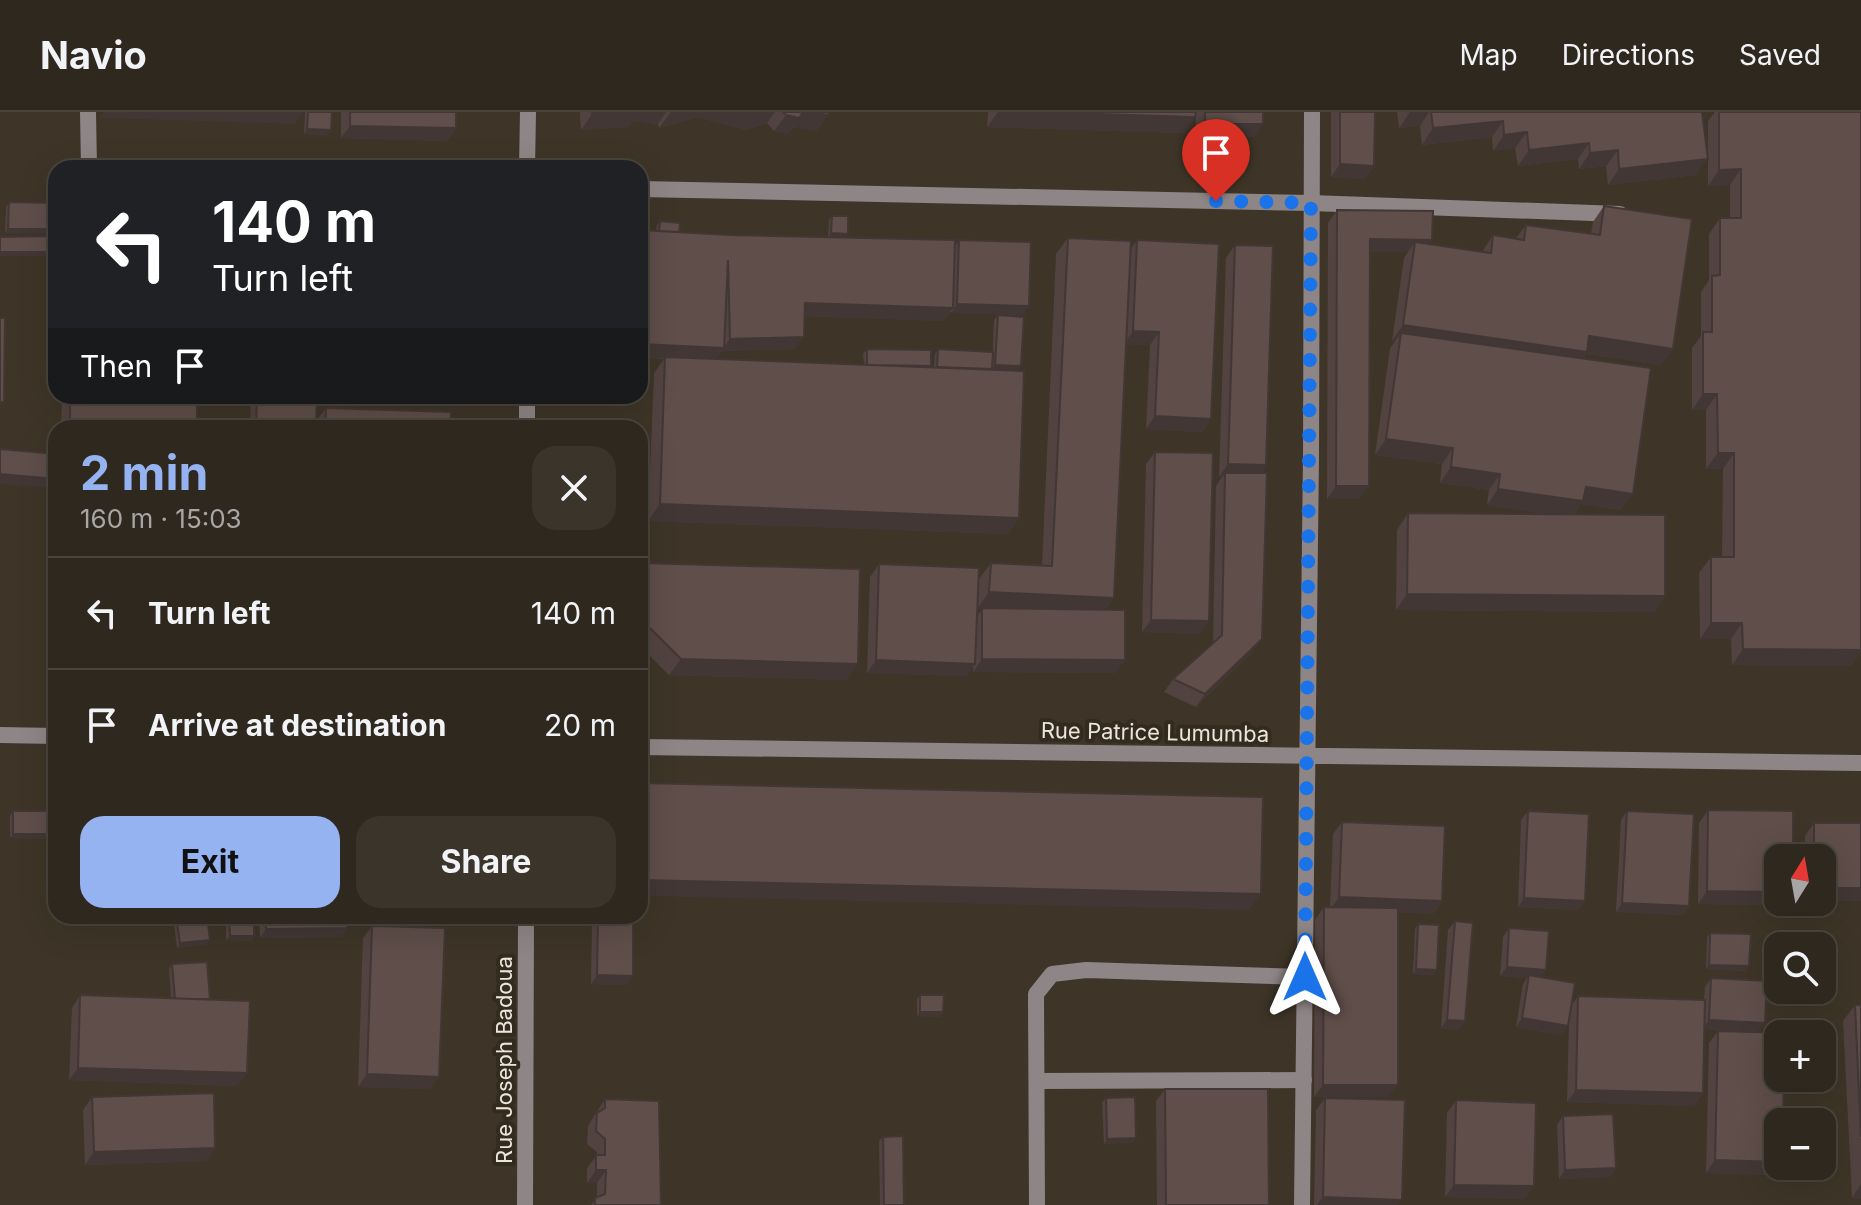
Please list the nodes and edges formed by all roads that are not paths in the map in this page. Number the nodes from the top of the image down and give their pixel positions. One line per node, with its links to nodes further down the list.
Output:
1 (88, 112): 4 (street)
2 (528, 112): 5 (street)
3 (1312, 112): 7 (street)
4 (89, 160)
5 (527, 160)
6 (648, 189): 7 (street)
7 (1311, 203): 8 (street); 12 (street)
8 (1621, 214)
9 (0, 735): 10 (street)
10 (48, 736)
11 (648, 747): 12 (street, Rue Patrice Lumumba)
12 (1307, 755): 13 (street, Rue Patrice Lumumba); 15 (street)
13 (1861, 763)
14 (526, 924): 18 (street, Rue Joseph Badoua)
15 (1305, 977): 16 (street); 17 (street)
16 (1304, 1080): 17 (street); 20 (street)
17 (1037, 1081): 19 (street)
18 (525, 1205)
19 (1037, 1205)
20 (1302, 1205)

